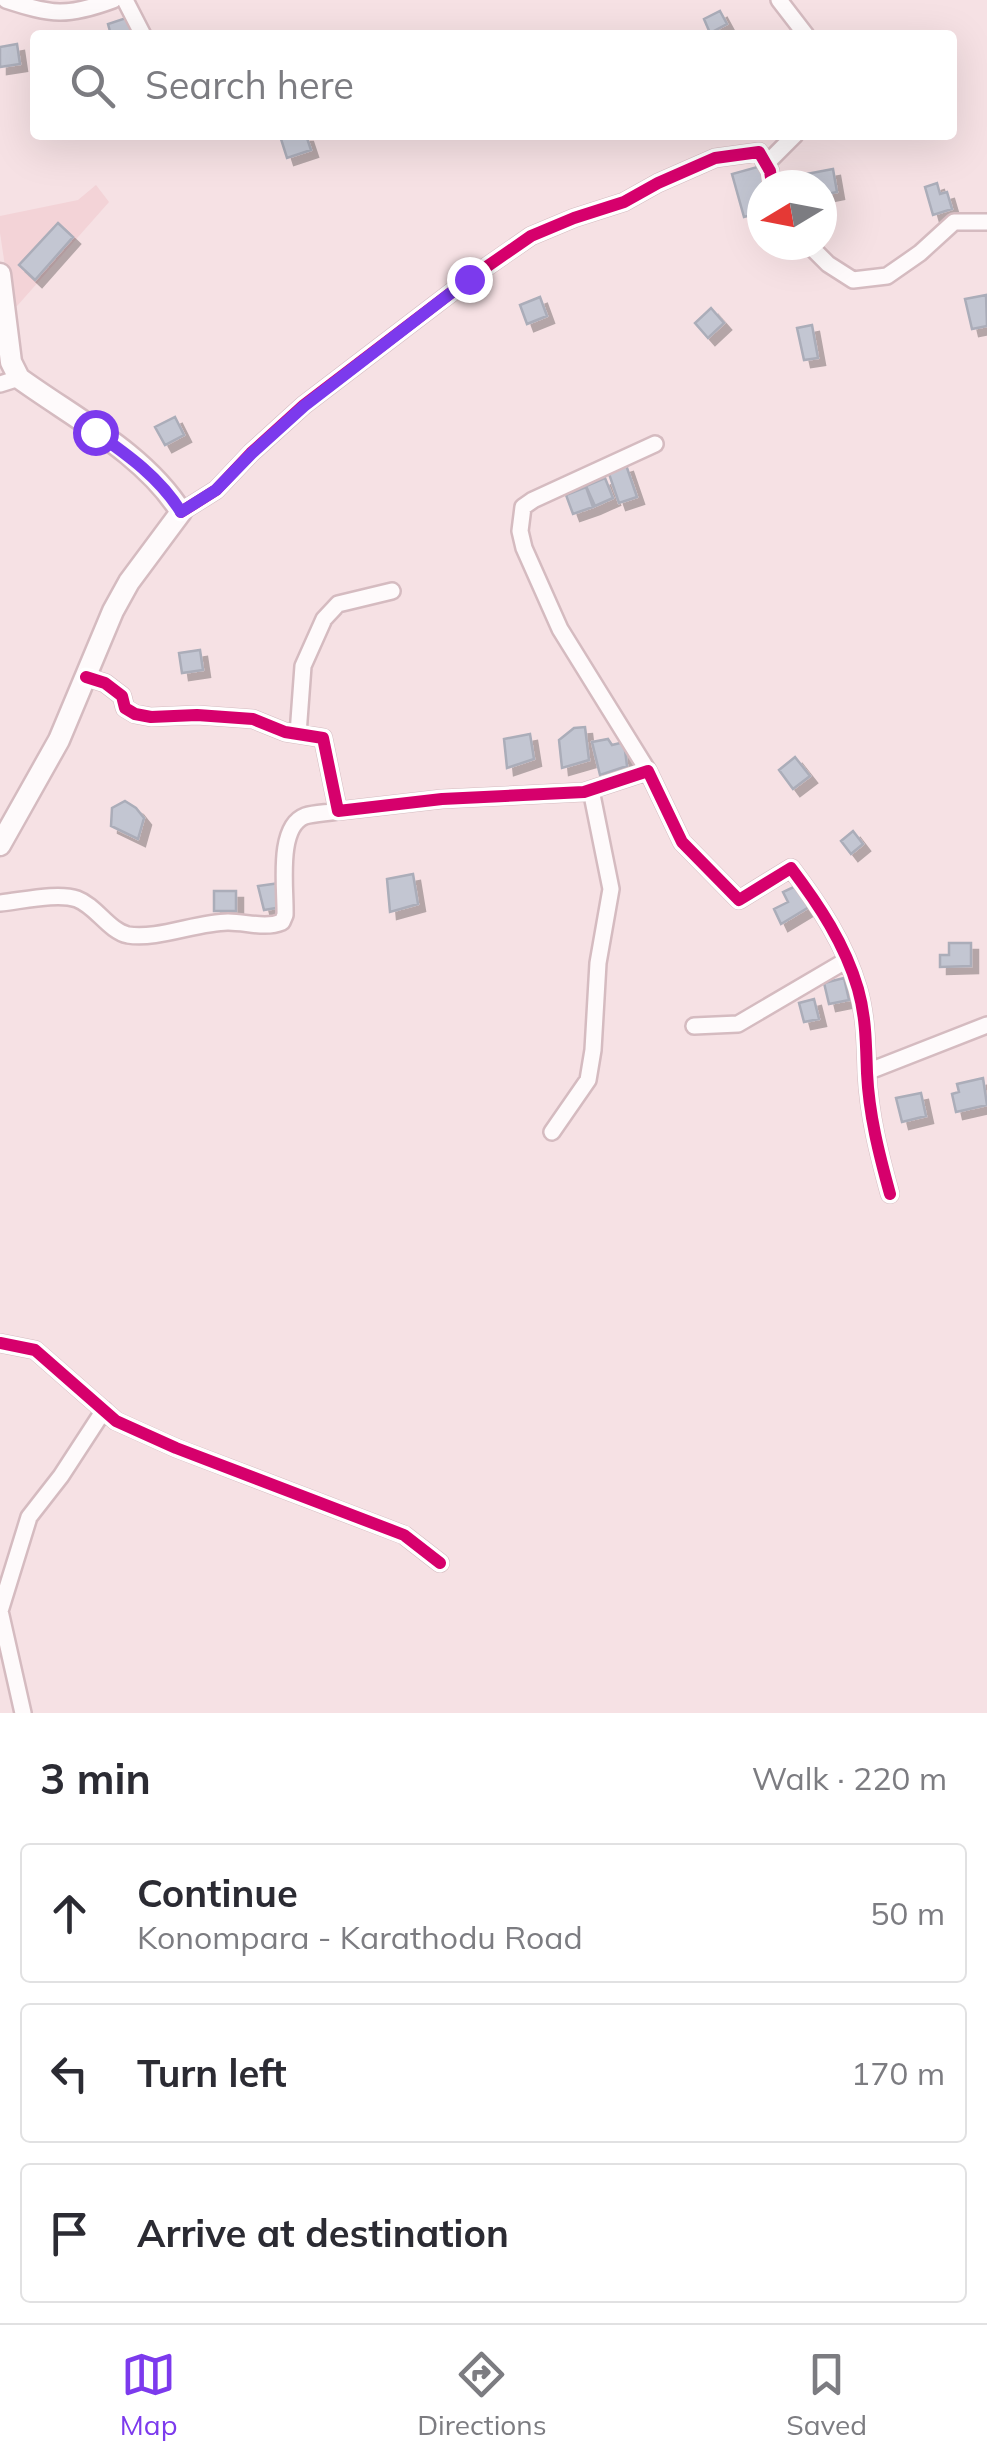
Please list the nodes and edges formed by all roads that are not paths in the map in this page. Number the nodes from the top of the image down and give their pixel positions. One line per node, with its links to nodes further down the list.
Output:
1 (6, 0): 2 (street)
2 (113, 0)
3 (125, 0): 5 (street)
4 (779, 0): 6 (street)
5 (140, 30)
6 (802, 30)
7 (790, 140): 8 (street)
8 (766, 164): 9 (street); 15 (street)
9 (769, 170)
10 (987, 222): 11 (street)
11 (824, 260)
12 (0, 274): 13 (main road)
13 (10, 381): 15 (main road)
14 (655, 444): 19 (street)
15 (181, 512): 17 (main road)
16 (392, 591): 18 (street)
17 (86, 676): 18 (street); 22 (main road)
18 (298, 734): 21 (street)
19 (648, 771): 20 (street); 24 (street)
20 (591, 790): 21 (street); 28 (street)
21 (338, 811): 23 (street)
22 (0, 845)
23 (0, 903)
24 (847, 960): 26 (street); 27 (street)
25 (987, 1024): 27 (street)
26 (694, 1026)
27 (867, 1072): 29 (street)
28 (552, 1132)
29 (890, 1194)
30 (0, 1343): 31 (street)
31 (104, 1410): 32 (street); 33 (street)
32 (440, 1564)
33 (23, 1713)

